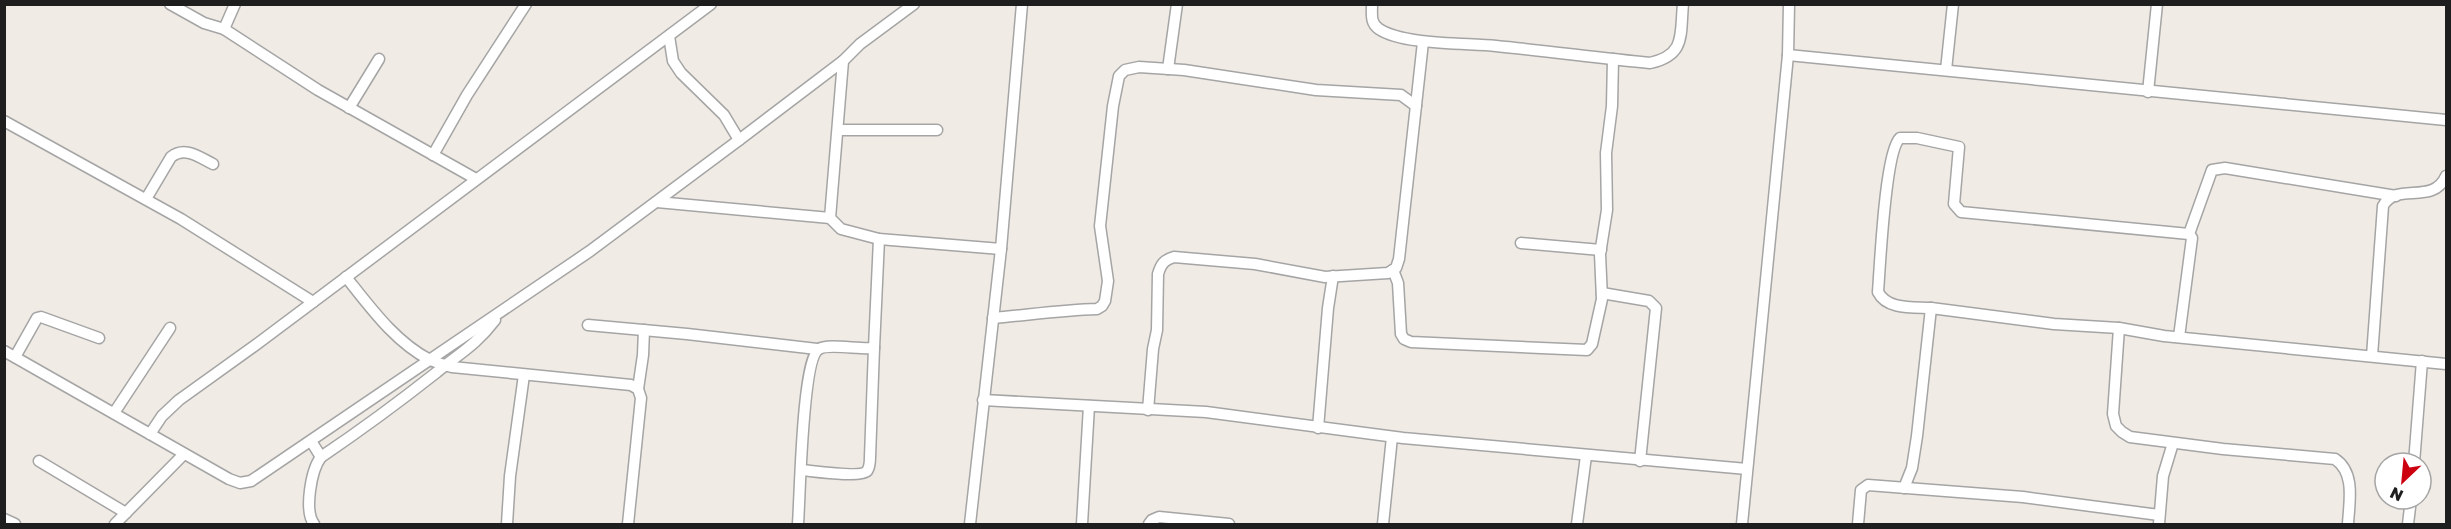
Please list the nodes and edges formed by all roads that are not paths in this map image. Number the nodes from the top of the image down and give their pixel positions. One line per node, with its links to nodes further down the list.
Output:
1 (170, 4): 13 (street)
2 (235, 4): 13 (street)
3 (526, 4): 32 (street)
4 (711, 4): 14 (street)
5 (1022, 4): 43 (street)
6 (1177, 4): 20 (street)
7 (1372, 4): 15 (street)
8 (1683, 4): 18 (street)
9 (1789, 4): 16 (street)
10 (1953, 4): 21 (street)
11 (2157, 4): 23 (street)
12 (908, 6): 19 (street)
13 (224, 29): 26 (street)
14 (669, 36): 31 (street); 35 (street)
15 (1423, 42): 18 (street); 22 (street)
16 (1788, 55): 21 (street); 85 (street)
17 (379, 59): 26 (street)
18 (1613, 59): 44 (street)
19 (843, 61): 29 (street); 31 (street)
20 (1168, 69): 24 (street); 52 (street)
21 (1946, 70): 23 (street)
22 (1419, 78): 24 (street); 25 (street)
23 (2148, 92): 27 (street)
24 (1401, 95): 25 (street)
25 (1416, 106): 45 (street)
26 (349, 108): 32 (street)
27 (2446, 120)
28 (4, 121): 37 (street)
29 (839, 130): 30 (street); 39 (street)
30 (937, 130)
31 (739, 140): 38 (street)
32 (433, 155): 35 (street)
33 (213, 164): 37 (street)
34 (2446, 177): 36 (street)
35 (476, 180): 47 (street)
36 (2396, 196): 40 (street); 62 (street)
37 (146, 199): 49 (street)
38 (657, 202): 39 (street); 51 (street)
39 (830, 218): 41 (street)
40 (2189, 234): 50 (street); 57 (street)
41 (879, 239): 43 (street); 59 (street)
42 (1521, 243): 44 (street)
43 (1001, 249): 52 (street)
44 (1601, 250): 48 (street)
45 (1394, 270): 46 (street); 48 (street)
46 (1333, 276): 72 (street); 74 (street)
47 (346, 277): 49 (street); 64 (street)
48 (1602, 293): 84 (street)
49 (313, 302): 75 (street)
50 (1931, 308): 55 (street); 87 (street)
51 (500, 312): 64 (street); 67 (street)
52 (993, 318): 70 (street)
53 (588, 325): 56 (street)
54 (170, 328): 73 (street)
55 (2120, 328): 57 (street); 78 (street)
56 (644, 330): 60 (street); 69 (street)
57 (2179, 337): 62 (street)
58 (99, 338): 63 (street)
59 (874, 348): 60 (street); 86 (street)
60 (817, 349): 86 (street)
61 (4, 351): 63 (street)
62 (2372, 356): 65 (street)
63 (15, 357): 73 (street)
64 (430, 360): 67 (street); 77 (street)
65 (2422, 361): 66 (street); 79 (street)
66 (2446, 364)
67 (446, 365): 68 (street); 82 (street)
68 (524, 375): 69 (street); 94 (street)
69 (638, 389): 95 (street)
70 (983, 400): 71 (street); 97 (street)
71 (1089, 406): 72 (street); 98 (street)
72 (1148, 410): 74 (street)
73 (114, 413): 75 (street)
74 (1318, 428): 76 (street)
75 (150, 434): 80 (street)
76 (1392, 437): 81 (street); 101 (street)
77 (311, 441): 80 (street); 82 (street)
78 (2173, 443): 90 (street); 105 (street)
79 (2415, 451)
80 (184, 454): 88 (street)
81 (1586, 456): 84 (street); 102 (street)
82 (321, 457): 93 (street)
83 (39, 461): 88 (street)
84 (1640, 461): 85 (street)
85 (1747, 469): 103 (street)
86 (801, 470): 96 (street)
87 (1904, 488): 90 (street); 104 (street)
88 (126, 513): 92 (street)
89 (4, 519): 91 (street)
90 (2159, 520)
91 (15, 525)
92 (115, 525)
93 (314, 525)
94 (507, 525)
95 (628, 525)
96 (798, 525)
97 (970, 525)
98 (1082, 525)
99 (1149, 525): 100 (street)
100 (1229, 525)
101 (1383, 525)
102 (1577, 525)
103 (1742, 525)
104 (1858, 525)
105 (2349, 525)

